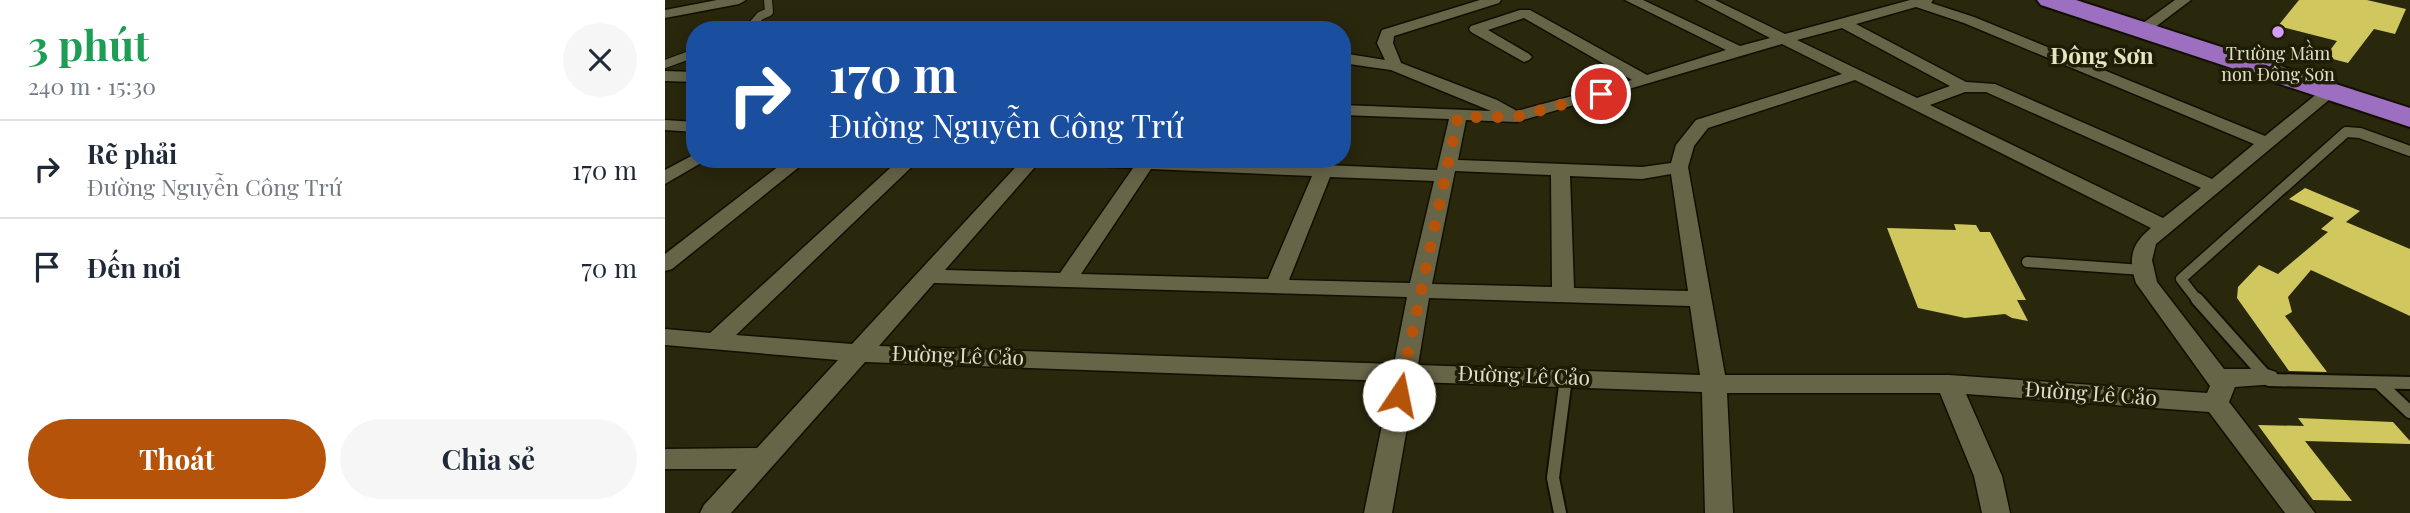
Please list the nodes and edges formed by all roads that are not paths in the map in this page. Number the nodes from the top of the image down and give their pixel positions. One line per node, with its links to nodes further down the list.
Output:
1 (739, 0): 9 (street)
2 (768, 0): 10 (lane)
3 (1494, 0): 19 (street)
4 (1633, 0): 14 (street)
5 (1704, 0): 13 (street)
6 (2184, 0): 12 (street)
7 (1922, 1): 11 (street); 33 (street)
8 (2064, 2): 12 (highway)
9 (665, 14)
10 (758, 21)
11 (1844, 23): 13 (street); 24 (street)
12 (2141, 31): 25 (highway)
13 (1785, 39): 14 (street); 20 (street)
14 (1739, 51): 23 (street)
15 (686, 56): 18 (lane)
16 (1524, 57): 23 (street)
17 (1351, 59): 19 (street)
18 (665, 64)
19 (1394, 66): 29 (street)
20 (1854, 75): 26 (street); 36 (street)
21 (665, 76): 22 (street)
22 (686, 77)
23 (1645, 82): 29 (street)
24 (1963, 87): 26 (street); 46 (street)
25 (2330, 91): 30 (highway); 33 (street)
26 (1915, 105): 47 (street)
27 (1351, 111): 28 (street)
28 (1458, 117): 29 (street); 43 (street)
29 (1516, 117)
30 (2410, 118)
31 (665, 125): 32 (street)
32 (686, 126)
33 (2267, 144): 46 (street)
34 (2410, 151): 63 (lane)
35 (686, 165): 45 (street)
36 (1679, 167): 44 (street); 56 (street)
37 (788, 168): 49 (street)
38 (901, 168): 58 (street)
39 (1025, 168): 51 (street)
40 (1143, 168): 52 (street)
41 (1303, 168): 42 (street)
42 (1323, 170): 43 (street); 53 (street)
43 (1445, 170): 44 (street); 54 (street)
44 (1560, 170): 55 (street)
45 (665, 178)
46 (2213, 186): 47 (street)
47 (2165, 227): 50 (street)
48 (2027, 262): 50 (lane)
49 (665, 264)
50 (2143, 270): 62 (street)
51 (928, 276): 52 (street); 59 (street)
52 (1066, 279): 53 (street)
53 (1276, 285): 54 (street)
54 (1420, 289): 55 (street); 60 (street)
55 (1563, 294): 56 (street)
56 (1700, 299): 66 (street)
57 (665, 337): 58 (street, Đường Lê Cảo)
58 (715, 341): 59 (street, Đường Lê Cảo)
59 (857, 353): 60 (street, Đường Lê Cảo); 70 (street)
60 (1404, 372): 61 (street, Đường Lê Cảo); 73 (street)
61 (1566, 378): 66 (street, Đường Lê Cảo); 74 (lane)
62 (2217, 378): 63 (street); 68 (street)
63 (2267, 378): 64 (lane)
64 (2379, 383): 65 (lane); 69 (lane)
65 (2410, 383)
66 (1714, 384): 67 (street, Đường Lê Cảo); 75 (street)
67 (1949, 384): 68 (street, Đường Lê Cảo); 76 (street)
68 (2216, 403): 77 (street)
69 (2410, 412)
70 (763, 458): 71 (street); 72 (street)
71 (665, 459)
72 (715, 513)
73 (1378, 513)
74 (1560, 513)
75 (1719, 513)
76 (1996, 513)
77 (2301, 513)

